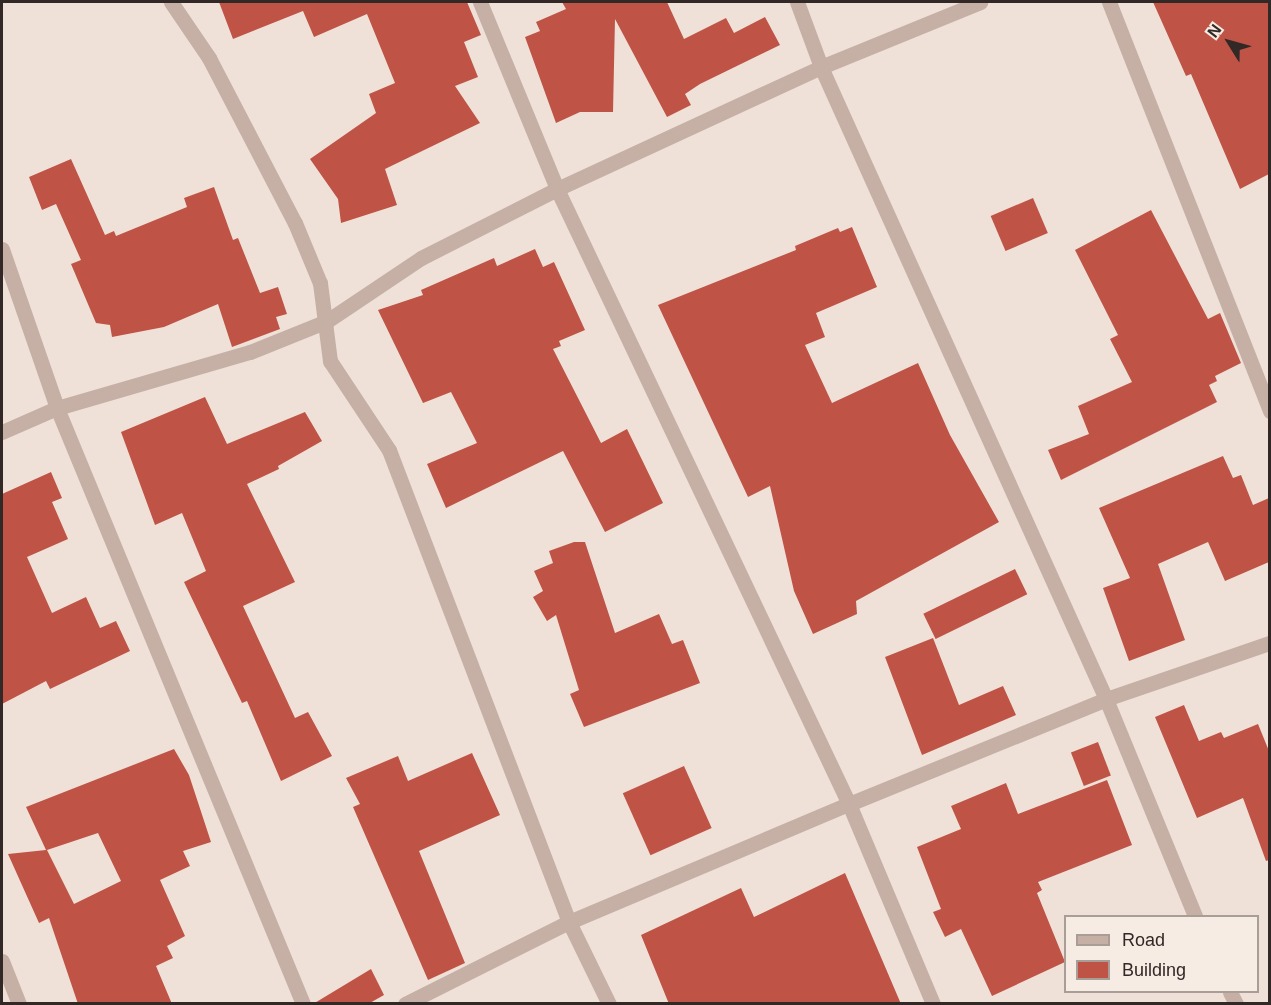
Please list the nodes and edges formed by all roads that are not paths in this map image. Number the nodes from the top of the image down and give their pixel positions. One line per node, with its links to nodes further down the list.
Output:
1 (171, 2): 9 (street)
2 (480, 2): 7 (street)
3 (797, 2): 6 (street)
4 (980, 2): 6 (street)
5 (1109, 2): 11 (street)
6 (822, 67): 7 (street); 14 (street)
7 (557, 189): 9 (street); 15 (street)
8 (2, 249): 10 (street)
9 (327, 321): 10 (street); 17 (street)
10 (57, 408): 12 (street); 20 (street)
11 (1269, 411)
12 (2, 432)
13 (1269, 643): 14 (street)
14 (1106, 699): 15 (street); 16 (street)
15 (849, 804): 17 (street); 23 (street)
16 (1195, 915)
17 (569, 922): 21 (street); 22 (street)
18 (2, 961): 19 (street)
19 (19, 1004)
20 (303, 1004)
21 (405, 1004)
22 (609, 1004)
23 (933, 1004)

